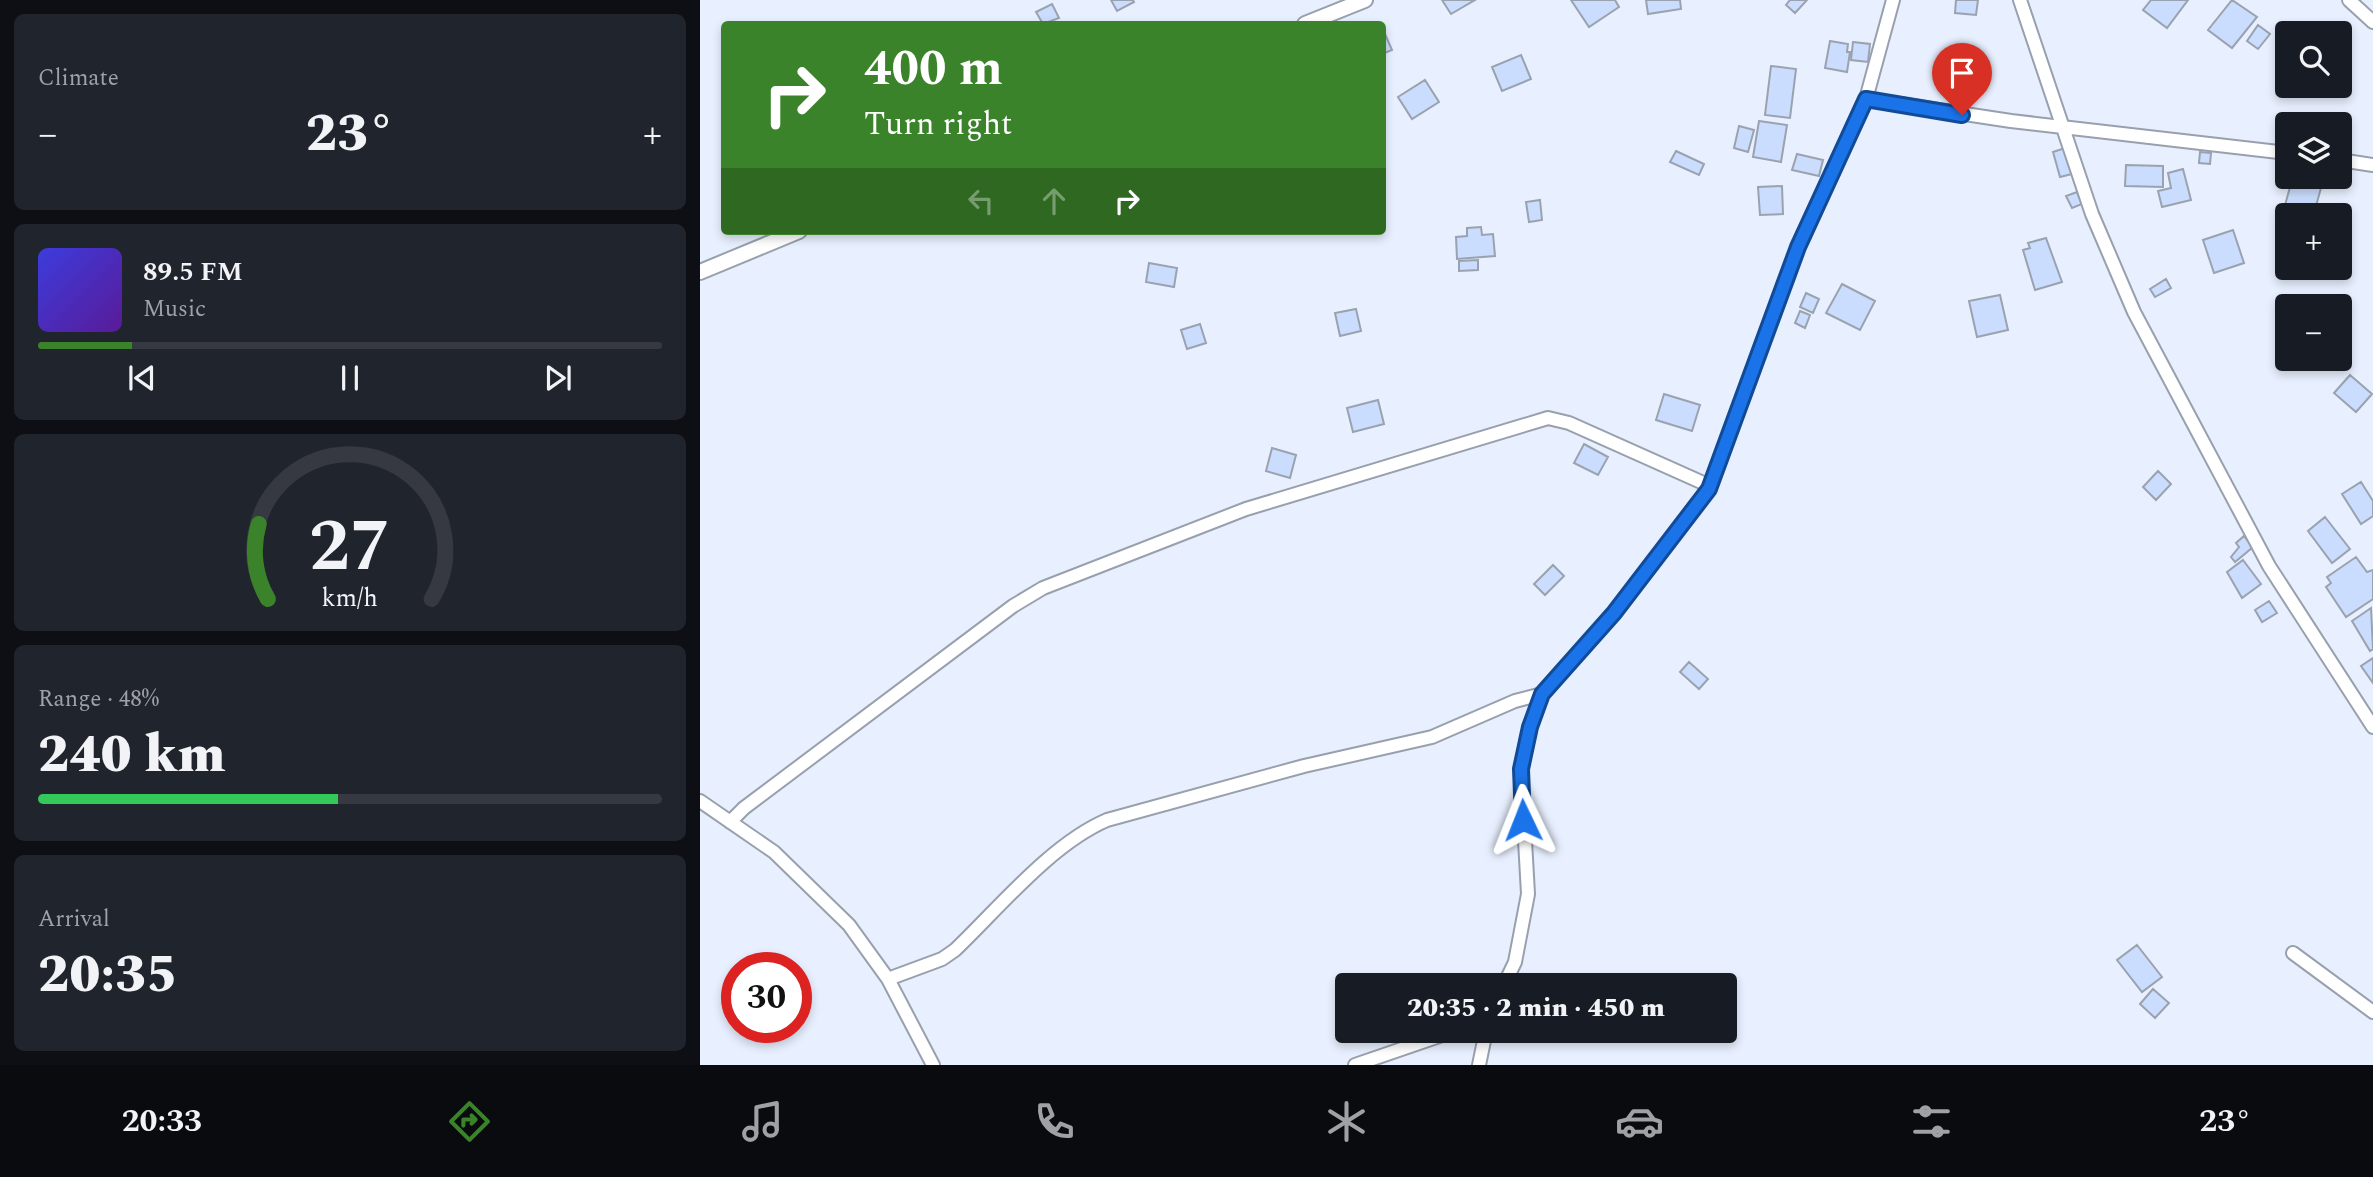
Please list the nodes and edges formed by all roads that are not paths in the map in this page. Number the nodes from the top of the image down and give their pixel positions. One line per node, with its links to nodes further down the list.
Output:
1 (1365, 0): 5 (street)
2 (1893, 0): 7 (street)
3 (2020, 0): 8 (street)
4 (2349, 0): 6 (street)
5 (1312, 21)
6 (2373, 22)
7 (1866, 99): 8 (street); 14 (street)
8 (2063, 125): 9 (street); 16 (street)
9 (2275, 152)
10 (2352, 161): 11 (street)
11 (2373, 164)
12 (789, 235): 13 (street)
13 (700, 272)
14 (1710, 486): 15 (street); 18 (street)
15 (1542, 694): 20 (street); 21 (street)
16 (2373, 727)
17 (700, 801): 18 (street)
18 (730, 822): 21 (street)
19 (2293, 953): 22 (street)
20 (1509, 973)
21 (888, 979): 25 (street)
22 (2373, 1012)
23 (1419, 1043): 26 (street)
24 (1484, 1043): 27 (street)
25 (933, 1065)
26 (1355, 1065)
27 (1479, 1065)

